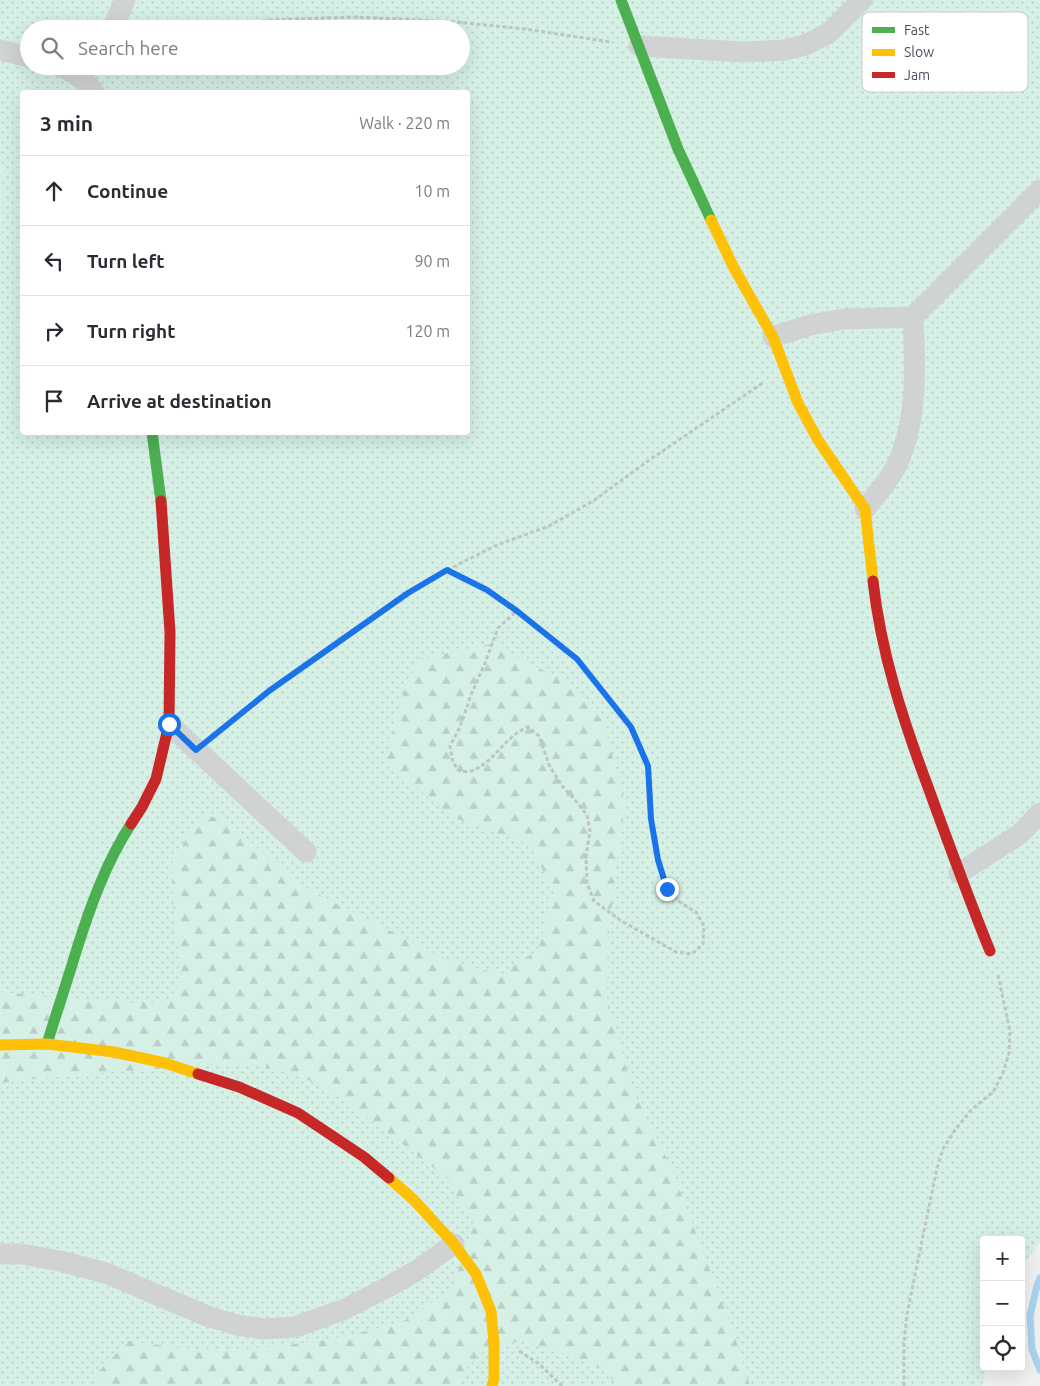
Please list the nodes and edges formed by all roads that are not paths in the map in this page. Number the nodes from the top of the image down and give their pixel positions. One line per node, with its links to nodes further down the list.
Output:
1 (125, 0): 4 (street)
2 (621, 0): 5 (street)
3 (862, 0): 5 (street)
4 (116, 20)
5 (639, 46): 12 (street)
6 (0, 50): 7 (street)
7 (20, 55)
8 (81, 75): 9 (street)
9 (93, 81)
10 (1040, 190): 11 (street)
11 (913, 317): 12 (street); 14 (street)
12 (773, 337): 14 (street)
13 (152, 435): 15 (street)
14 (865, 509): 18 (street)
15 (169, 724): 17 (street); 20 (street)
16 (1040, 813): 18 (street)
17 (306, 852)
18 (959, 873): 19 (street)
19 (990, 951)
20 (47, 1044): 21 (street); 22 (street)
21 (0, 1045)
22 (454, 1244): 23 (street); 24 (street)
23 (0, 1254)
24 (492, 1386)

